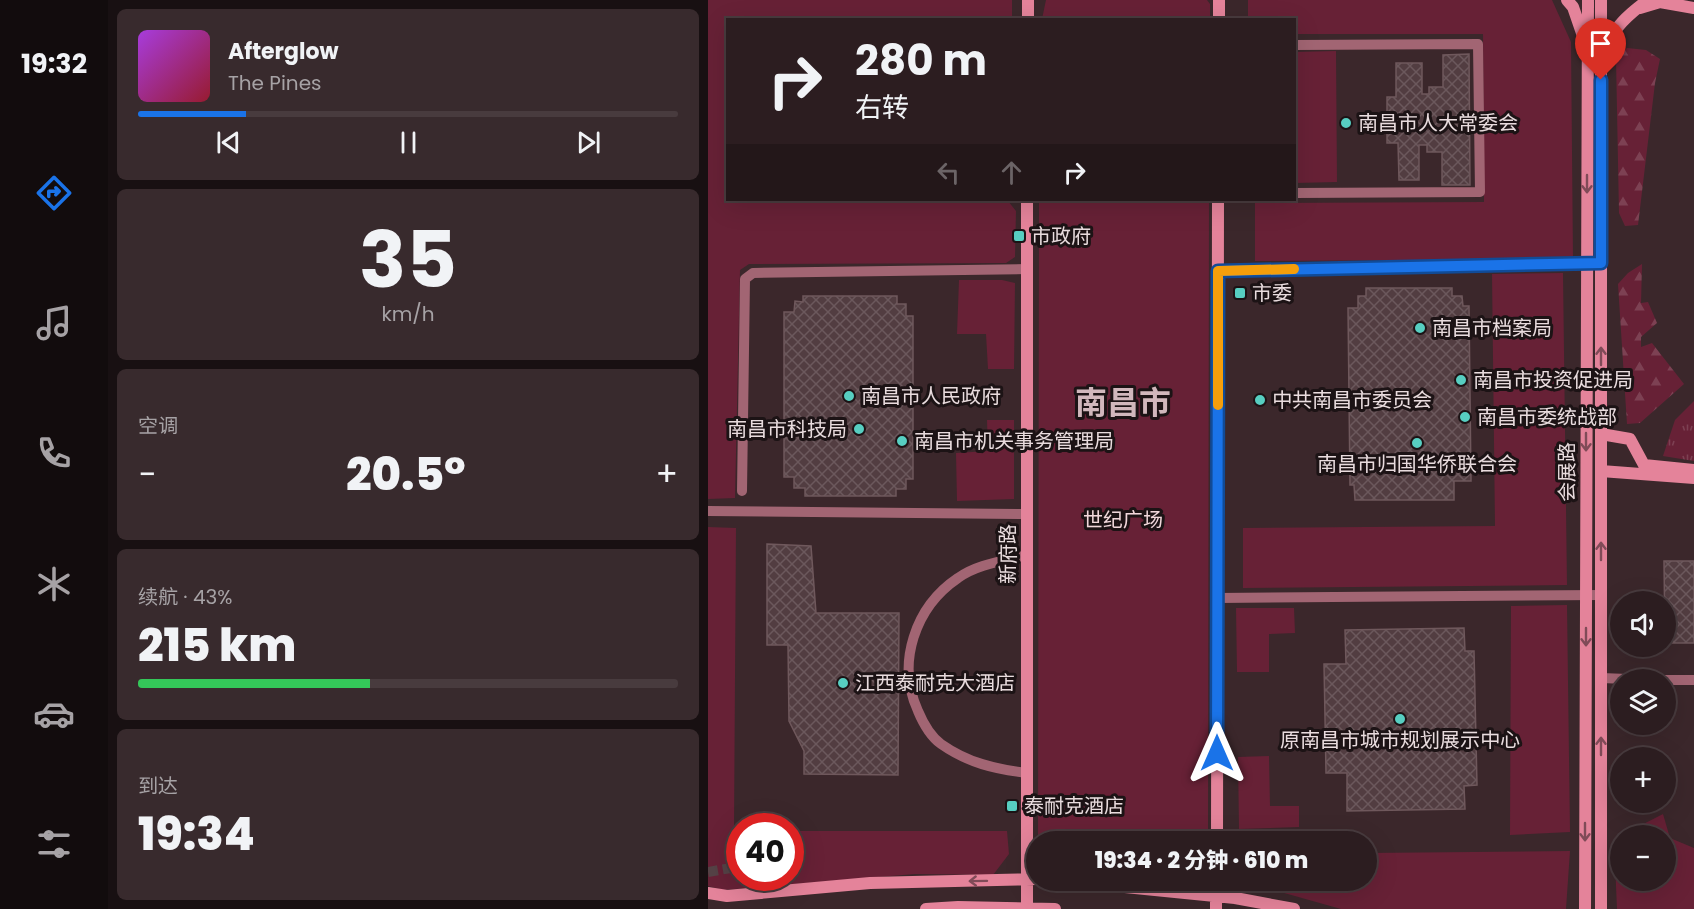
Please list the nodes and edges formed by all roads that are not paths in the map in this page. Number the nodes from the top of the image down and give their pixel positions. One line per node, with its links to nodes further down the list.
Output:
1 (1028, 0): 9 (street)
2 (1219, 0): 10 (street)
3 (1567, 0): 12 (street)
4 (1588, 0): 12 (street, 会展路)
5 (1601, 0): 13 (street, 会展路)
6 (1648, 0): 8 (street)
7 (1694, 8): 8 (street)
8 (1636, 9): 13 (street)
9 (1028, 18)
10 (1219, 18)
11 (1296, 45): 14 (street)
12 (1588, 53): 17 (street, 会展路, one-way to 17)
13 (1601, 57): 18 (street, 会展路)
14 (1296, 193)
15 (1028, 201): 19 (street, 新府路)
16 (1218, 201): 20 (street)
17 (1587, 263): 18 (street); 20 (street); 29 (street, 会展路, one-way to 29)
18 (1601, 263): 21 (street, 会展路, one-way to 18)
19 (1027, 269): 25 (street); 27 (street, 新府路)
20 (1218, 271): 31 (street)
21 (1601, 434): 22 (street); 23 (street, 会展路)
22 (1694, 470)
23 (1601, 471): 24 (street); 30 (street, 会展路, one-way to 23)
24 (1694, 478)
25 (742, 491)
26 (708, 511): 27 (street)
27 (1027, 514): 28 (street, 新府路)
28 (1027, 555): 36 (street, 新府路); 36 (street)
29 (1586, 595): 30 (street); 31 (street); 50 (street, 会展路, one-way to 50)
30 (1601, 595): 32 (street, 会展路)
31 (1217, 598): 38 (street)
32 (1601, 678): 33 (street); 51 (street, 会展路, one-way to 32)
33 (1610, 678)
34 (1676, 680): 35 (street)
35 (1694, 681)
36 (1027, 773): 37 (street, 新府路)
37 (1030, 831)
38 (1216, 831)
39 (1026, 880): 43 (street, one-way to 43)
40 (1030, 891): 46 (street, 新府路)
41 (1166, 891): 44 (street)
42 (1216, 891): 44 (street)
43 (708, 893)
44 (1216, 896): 48 (street); 49 (street)
45 (926, 909): 46 (street)
46 (1027, 909): 47 (street)
47 (1055, 909)
48 (1216, 909)
49 (1294, 909)
50 (1585, 909)
51 (1601, 909)

